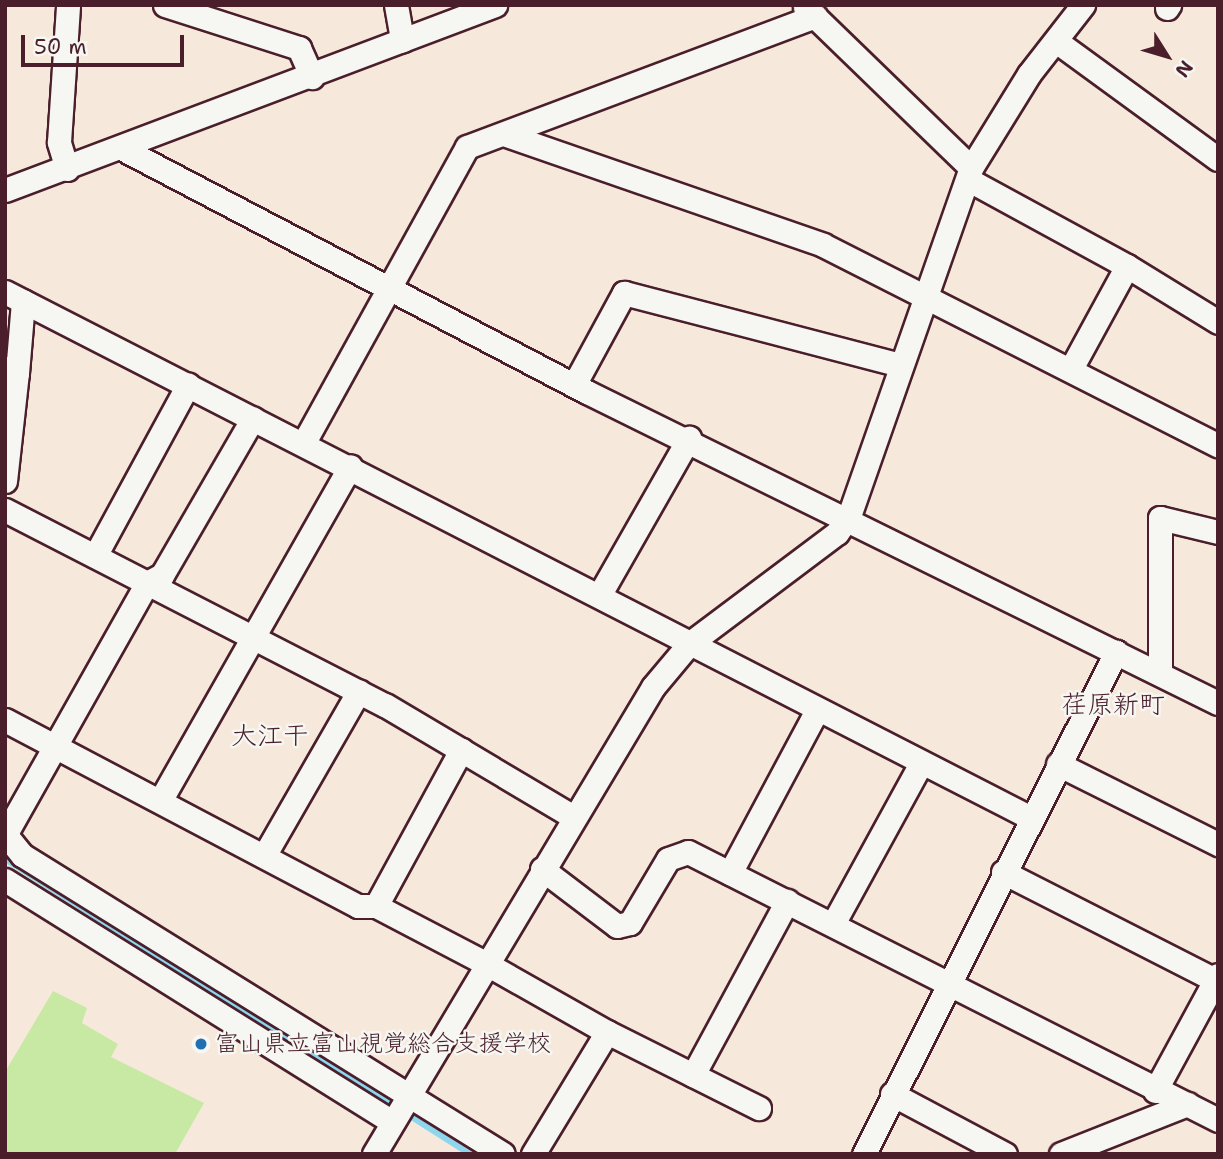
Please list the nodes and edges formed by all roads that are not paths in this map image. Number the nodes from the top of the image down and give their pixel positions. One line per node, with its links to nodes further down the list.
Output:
1 (68, 5): 13 (street)
2 (164, 5): 9 (street)
3 (396, 5): 7 (street)
4 (495, 5): 7 (street)
5 (1083, 5): 8 (street)
6 (809, 10): 10 (street); 14 (street)
7 (401, 40): 9 (street)
8 (1056, 41): 12 (street); 14 (street)
9 (312, 77): 11 (street)
10 (509, 136): 17 (street); 18 (street)
11 (121, 148): 13 (street); 17 (street)
12 (1218, 159)
13 (67, 169): 15 (street)
14 (970, 174): 16 (street); 18 (street)
15 (5, 190)
16 (1127, 266): 20 (street); 22 (street)
17 (390, 289): 25 (street); 28 (street)
18 (926, 294): 21 (street); 22 (street)
19 (14, 297): 23 (street); 24 (street)
20 (1218, 323)
21 (901, 365): 25 (street); 33 (street)
22 (1072, 367): 29 (street)
23 (11, 370): 31 (street)
24 (188, 385): 26 (street); 35 (street)
25 (574, 385): 27 (street)
26 (253, 418): 28 (street); 36 (street)
27 (689, 438): 33 (street); 37 (street)
28 (303, 444): 30 (street)
29 (1218, 445)
30 (350, 466): 37 (street); 38 (street)
31 (5, 481)
32 (5, 510): 35 (street)
33 (849, 516): 39 (street); 40 (street)
34 (1218, 532): 41 (street)
35 (96, 556): 36 (street)
36 (147, 583): 38 (street); 46 (street)
37 (600, 594): 39 (street)
38 (253, 636): 42 (street); 50 (street)
39 (689, 644): 44 (street); 51 (street)
40 (1116, 652): 41 (street); 49 (street)
41 (1160, 671): 43 (street)
42 (359, 691): 47 (street); 55 (street)
43 (1218, 703)
44 (817, 710): 48 (street); 58 (street)
45 (5, 720): 46 (street)
46 (56, 746): 50 (street); 53 (street)
47 (461, 750): 51 (street); 61 (street)
48 (921, 763): 52 (street); 62 (street)
49 (1058, 764): 52 (street); 54 (street)
50 (160, 801): 55 (street)
51 (574, 817): 56 (street)
52 (1031, 818): 57 (street)
53 (6, 835): 70 (street)
54 (1218, 844)
55 (264, 856): 61 (street)
56 (542, 869): 58 (street); 63 (street)
57 (1003, 872): 64 (street); 65 (street)
58 (730, 873): 60 (street)
59 (5, 880): 74 (street)
60 (787, 901): 62 (street); 67 (street)
61 (376, 906): 63 (street)
62 (833, 924): 65 (street)
63 (485, 962): 66 (street); 70 (street)
64 (1216, 977): 68 (street)
65 (946, 981): 68 (street); 69 (street)
66 (607, 1032): 67 (street); 77 (street)
67 (693, 1075): 72 (street)
68 (1155, 1091): 71 (street)
69 (892, 1094): 78 (street); 79 (street)
70 (409, 1095): 74 (street); 76 (street)
71 (1187, 1104): 73 (street); 80 (street)
72 (759, 1108)
73 (1218, 1120)
74 (392, 1122): 75 (street)
75 (374, 1154)
76 (503, 1154)
77 (533, 1154)
78 (864, 1154)
79 (1005, 1154)
80 (1061, 1154)

